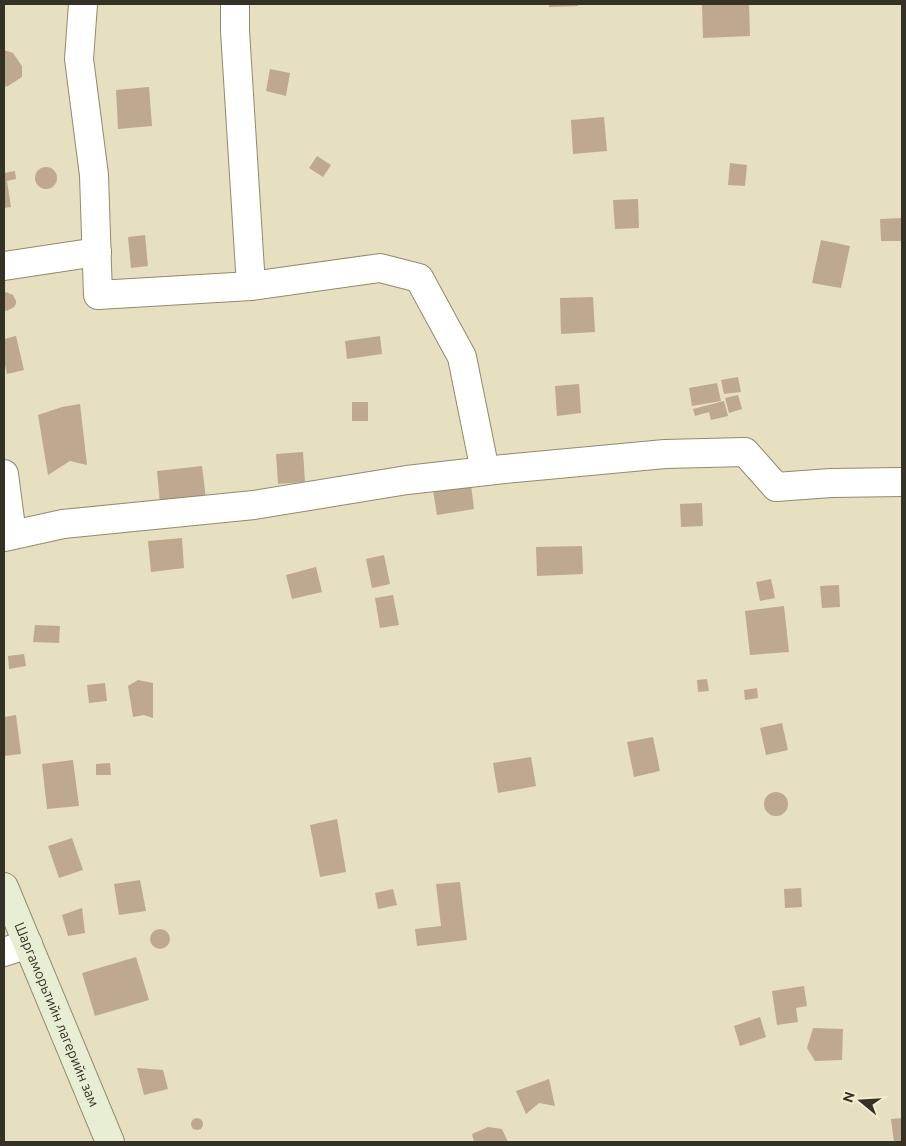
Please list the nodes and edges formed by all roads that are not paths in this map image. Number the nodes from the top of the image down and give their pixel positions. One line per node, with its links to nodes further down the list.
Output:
1 (84, 4): 3 (street)
2 (235, 4): 5 (street)
3 (97, 252): 4 (street); 5 (street)
4 (4, 266)
5 (251, 286): 6 (street)
6 (485, 471): 8 (street); 9 (street)
7 (4, 474): 9 (street)
8 (902, 482)
9 (8, 536)
10 (4, 887): 11 (street, Шаргаморьтийн лагерийн зам)
11 (16, 948): 12 (street, Шаргаморьтийн лагерийн зам)
12 (110, 1142)

